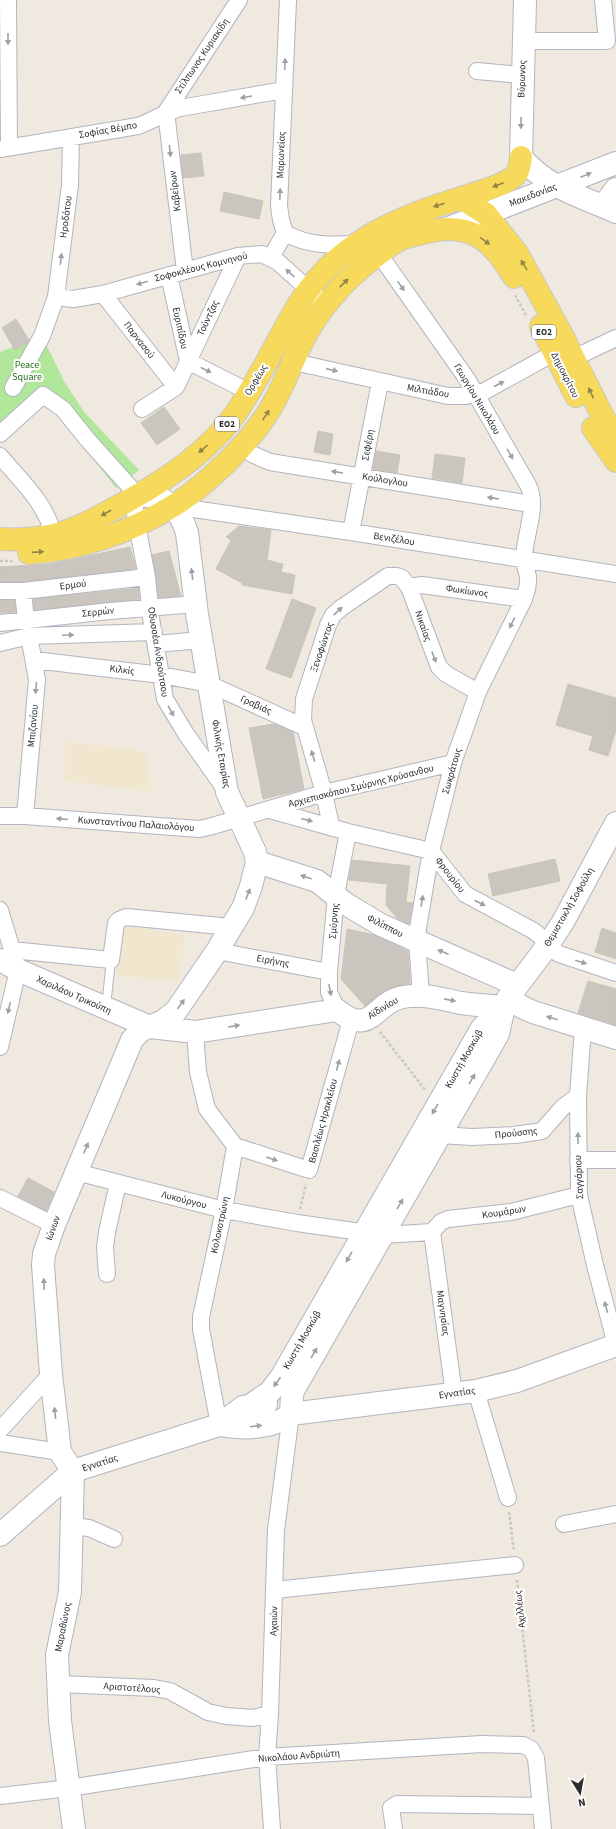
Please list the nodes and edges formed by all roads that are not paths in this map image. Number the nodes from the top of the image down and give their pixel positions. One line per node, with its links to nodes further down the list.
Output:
1 (288, 0): 10 (street, Μαρωνείας, one-way to 1)
2 (525, 0): 6 (street, Βύρωνος)
3 (603, 0): 7 (street)
4 (236, 1): 11 (street, Στίλπωνος Κυριακίδη)
5 (5, 6): 13 (street, one-way to 13)
6 (523, 41): 7 (street); 9 (street, Βύρωνος)
7 (612, 41)
8 (477, 71): 9 (street)
9 (522, 75): 14 (street, Βύρωνος, one-way to 14)
10 (284, 90): 11 (street, Σοφίας Βέμπο, one-way to 11); 22 (street, Μαρωνείας, one-way to 10)
11 (166, 112): 12 (street, Σοφίας Βέμπο); 27 (street, Καβείρων, one-way to 27)
12 (71, 137): 13 (street, Σοφίας Βέμπο); 31 (street, Ηροδότου, one-way to 12)
13 (5, 148)
14 (521, 157): 16 (street); 18 (main road, Ορφέως, one-way to 18)
15 (616, 163): 16 (street, Μακεδονίας, one-way to 15)
16 (556, 186): 19 (street); 20 (street, Μακεδονίας)
17 (616, 189): 19 (street)
18 (461, 198): 20 (main road, ΕΟ2); 23 (main road, Ορφέως / ΕΟ2, one-way to 23)
19 (609, 209)
20 (486, 214): 21 (street, Μακεδονίας); 34 (main road, Δημοκρίτου / ΕΟ2, one-way to 20)
21 (449, 228): 24 (main road, ΕΟ2); 34 (main road, Δημοκρίτου / ΕΟ2, one-way to 34)
22 (285, 232): 23 (street); 26 (street)
23 (360, 243): 29 (main road, Ορφέως / ΕΟ2)
24 (379, 254): 32 (main road, ΕΟ2, one-way to 24); 41 (street, Γεωργίου Νικολάου, one-way to 41)
25 (238, 256): 26 (street, Σοφοκλέους Κομνηνού); 27 (street, Σοφοκλέους Κομνηνού); 35 (street, Τούντζας)
26 (271, 257): 29 (street, one-way to 26)
27 (185, 271): 28 (street, Σοφοκλέους Κομνηνού)
28 (169, 275): 30 (street, Σοφοκλέους Κομνηνού, one-way to 30); 35 (street, Ευριπίδου)
29 (309, 289): 32 (street); 40 (main road, Ορφέως / ΕΟ2)
30 (103, 294): 31 (street, Σοφοκλέους Κομνηνού); 38 (street, Παρνασού)
31 (56, 297): 39 (street, Ηροδότου)
32 (319, 312): 36 (main road, ΕΟ2)
33 (616, 338): 34 (street, Μιλτιάδου)
34 (564, 356): 41 (street, Μιλτιάδου, one-way to 34); 44 (main road, Δημοκρίτου / ΕΟ2, one-way to 34); 47 (main road, Δημοκρίτου / ΕΟ2)
35 (188, 362): 38 (street, Τούντζας); 40 (street, Ευριπίδου, one-way to 40)
36 (294, 362): 37 (street, Μιλτιάδου, one-way to 37); 45 (main road, ΕΟ2, one-way to 36)
37 (380, 382): 41 (street, Μιλτιάδου); 48 (street, Σεφέρη)
38 (176, 387): 42 (street)
39 (13, 388)
40 (249, 392): 49 (main road, Ορφέως / ΕΟ2, one-way to 49)
41 (476, 394): 50 (street, Γεωργίου Νικολάου, one-way to 50)
42 (142, 409)
43 (0, 434): 49 (street)
44 (616, 439)
45 (242, 445): 48 (street, Κούλογλου, one-way to 45); 51 (main road, ΕΟ2)
46 (0, 456): 54 (street)
47 (616, 462)
48 (362, 476): 50 (street, Κούλογλου, one-way to 48); 53 (street, Σεφέρη)
49 (138, 496): 51 (street, Φιλικής Εταιρίας); 52 (street, Οδυσσέα Ανδρούτσου); 54 (main road, Ορφέως / ΕΟ2, one-way to 54)
50 (531, 504): 57 (street, Γεωργίου Νικολάου)
51 (173, 506): 52 (main road, ΕΟ2); 53 (street, Βενιζέλου); 64 (street, Φιλικής Εταιρίας, one-way to 51)
52 (137, 524): 56 (main road, ΕΟ2, one-way to 52); 59 (street, Οδυσσέα Ανδρούτσου)
53 (351, 532): 57 (street, Βενιζέλου)
54 (54, 535): 55 (main road, Ορφέως / ΕΟ2)
55 (0, 539)
56 (0, 552)
57 (524, 559): 58 (street, Βενιζέλου); 63 (street, Σωκράτους)
58 (616, 574)
59 (147, 576): 62 (street, Ερμού); 65 (street, Οδυσσέα Ανδρούτσου)
60 (409, 587): 63 (street, Φωκίωνος); 74 (street, Νικαίας, one-way to 74); 75 (street, Ξενοφώντος, one-way to 60)
61 (0, 591): 62 (street, Ερμού)
62 (23, 591): 67 (street, Μπιζανίου)
63 (524, 599): 74 (street, Σωκράτους, one-way to 74)
64 (196, 604): 65 (street, Σερρών); 69 (street, Φιλικής Εταιρίας)
65 (151, 608): 67 (street, Σερρών); 68 (street, Οδυσσέα Ανδρούτσου)
66 (0, 623): 67 (street, Σερρών)
67 (28, 628): 68 (street, one-way to 68); 70 (street); 71 (street, Μπιζανίου)
68 (155, 638): 69 (street); 72 (street, Οδυσσέα Ανδρούτσου)
69 (201, 640): 73 (street, Φιλικής Εταιρίας)
70 (0, 643)
71 (34, 660): 72 (street, Κιλκίς); 81 (street, Μπιζανίου, one-way to 81)
72 (161, 675): 73 (street, Κιλκίς); 77 (street, Οδυσσέα Ανδρούτσου, one-way to 77)
73 (209, 684): 75 (street, Γραβιάς); 77 (street, Φιλικής Εταιρίας)
74 (478, 692): 76 (street, Σωκράτους)
75 (304, 727): 78 (street, one-way to 75)
76 (453, 763): 78 (street, Αρχιεπισκόπου Σμύρνης Χρύσανθου); 86 (street, Σωκράτους)
77 (227, 792): 82 (street, Φιλικής Εταιρίας)
78 (324, 793): 79 (street, Αρχιεπισκόπου Σμύρνης Χρύσανθου); 84 (street)
79 (270, 810): 82 (street, Κωνσταντίνου Παλαιολόγου); 84 (street, Φρουρίου, one-way to 84)
80 (0, 816): 81 (street, Κωνσταντίνου Παλαιολόγου)
81 (25, 816): 82 (street, Κωνσταντίνου Παλαιολόγου, one-way to 81)
82 (239, 818): 87 (street, Φιλικής Εταιρίας)
83 (616, 823): 92 (street, Θεμιστοκλή Σοφούλη)
84 (331, 826): 85 (street, Φρουρίου)
85 (348, 832): 86 (street, Φρουρίου); 88 (street, Σμύρνης)
86 (431, 851): 91 (street, Σωκράτους, one-way to 86); 92 (street, Φρουρίου, one-way to 92)
87 (257, 862): 88 (street, Φιλίππου, one-way to 87); 90 (street, one-way to 87)
88 (336, 895): 91 (street, Φιλίππου); 96 (street, Σμύρνης)
89 (0, 910): 94 (street)
90 (231, 927): 93 (street); 95 (street)
91 (417, 941): 98 (street, Σωκράτους); 99 (street, Φιλίππου, one-way to 91)
92 (548, 945): 97 (street, Φρουρίου, one-way to 97); 99 (street, Θεμιστοκλή Σοφούλη)
93 (217, 951): 96 (street, Ειρήνης); 102 (street, one-way to 93)
94 (10, 960): 95 (street); 100 (street, Χαριλάου Τρικούπη); 106 (street, one-way to 106)
95 (111, 960): 100 (lane)
96 (329, 972): 101 (street, Σμύρνης, one-way to 101)
97 (616, 973)
98 (421, 995): 99 (street, Αϊδινίου, one-way to 99); 101 (street, Αϊδινίου)
99 (510, 997): 103 (street, Φιλίππου, one-way to 99); 108 (street, Κωστή Μοσκώβ, one-way to 99); 119 (street, Κωστή Μοσκώβ, one-way to 119)
100 (106, 1009): 102 (street, Χαριλάου Τρικούπη)
101 (352, 1016): 104 (street, Αϊδινίου, one-way to 101); 109 (street, Βασιλέως Ηρακλείου, one-way to 101)
102 (150, 1027): 104 (street, Χαριλάου Τρικούπη); 112 (street, Ιώνων, one-way to 102)
103 (583, 1028): 105 (street, Φιλίππου); 107 (street, Σαγγάριου)
104 (195, 1032): 109 (street)
105 (616, 1038)
106 (0, 1047)
107 (578, 1096): 108 (street, Προύσσης); 110 (street, Σαγγάριου, one-way to 107)
108 (440, 1135): 119 (street, Κωστή Μοσκώβ, one-way to 108)
109 (235, 1146): 116 (street, Κολοκοτρώνη)
110 (578, 1160): 111 (street); 114 (street, Σαγγάριου)
111 (616, 1160)
112 (76, 1172): 113 (street, Λυκούργου); 117 (street, Ιώνων)
113 (118, 1183): 116 (street, Λυκούργου); 120 (street)
114 (579, 1195): 118 (street, Κουμάρων); 121 (street, Σαγγάριου, one-way to 114)
115 (0, 1198): 117 (street)
116 (224, 1210): 119 (street, Λυκούργου); 127 (street, Κολοκοτρώνη)
117 (54, 1225): 122 (street, Ιώνων, one-way to 117)
118 (432, 1232): 119 (street, Λυκούργου); 124 (street, Μαγνησίας)
119 (373, 1233): 125 (street, Κωστή Μοσκώβ, one-way to 125); 126 (street, Κωστή Μοσκώβ, one-way to 119)
120 (107, 1274)
121 (616, 1345): 123 (street, Εγνατίας)
122 (51, 1374): 128 (street); 130 (street, Ιώνων, one-way to 122)
123 (476, 1391): 124 (street, Εγνατίας); 132 (street)
124 (454, 1394): 126 (street, Εγνατίας)
125 (251, 1405): 126 (street); 127 (street)
126 (291, 1414): 127 (street, Εγνατίας, one-way to 126); 139 (street, Αχαιών)
127 (219, 1424): 131 (street, Εγνατίας)
128 (0, 1430)
129 (0, 1443): 130 (street)
130 (60, 1452): 131 (street)
131 (73, 1471): 135 (street, Μαραθώνος); 136 (street, Εγνατίας)
132 (508, 1498)
133 (616, 1514): 134 (street)
134 (564, 1524)
135 (72, 1526): 137 (street); 140 (street, Μαραθώνος)
136 (0, 1534)
137 (114, 1539)
138 (515, 1565): 139 (street)
139 (275, 1590): 141 (street, Αχαιών)
140 (59, 1684): 141 (street, Αριστοτέλους); 143 (street, Μαραθώνος)
141 (270, 1714): 142 (street, Αχαιών)
142 (267, 1757): 143 (street, Νικολάου Ανδριώτη); 145 (street, Νικολάου Ανδριώτη); 147 (street, Αχαιών)
143 (69, 1788): 144 (street, Νικολάου Ανδριώτη); 146 (street, Μαραθώνος)
144 (0, 1796)
145 (541, 1806): 148 (street); 149 (street)
146 (74, 1829)
147 (272, 1829)
148 (394, 1829)
149 (543, 1829)

